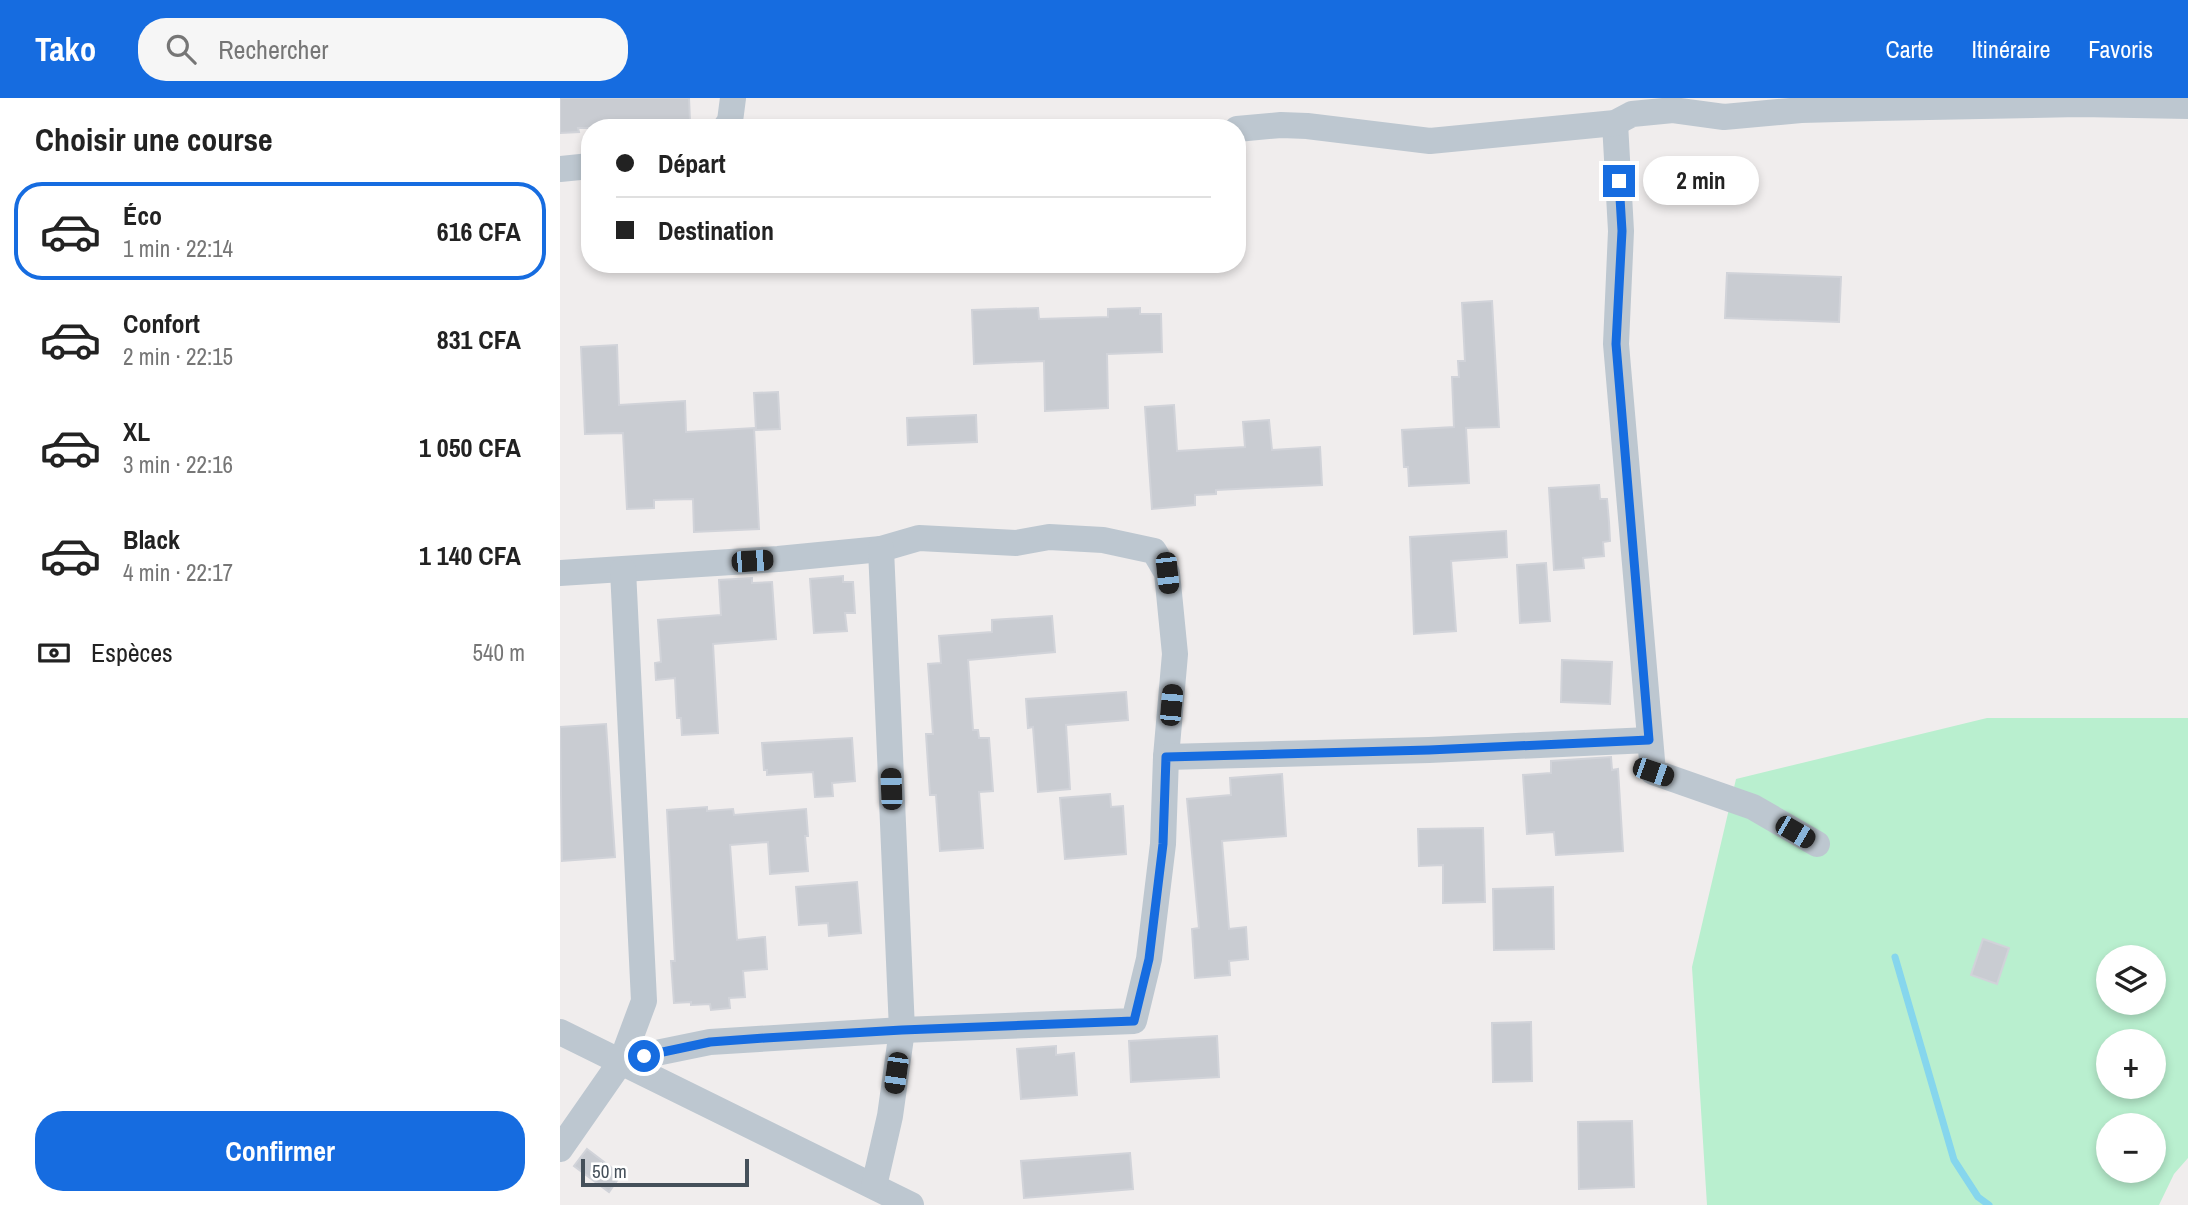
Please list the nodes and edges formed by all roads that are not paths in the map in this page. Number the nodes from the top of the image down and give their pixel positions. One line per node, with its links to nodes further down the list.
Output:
1 (733, 98): 3 (street)
2 (2188, 106): 4 (street)
3 (730, 119)
4 (1615, 123): 5 (street); 11 (street)
5 (1246, 128)
6 (581, 167): 7 (street)
7 (560, 169)
8 (881, 549): 9 (street); 12 (street); 14 (street)
9 (623, 570): 10 (street); 16 (street)
10 (560, 573)
11 (1649, 740): 12 (street); 13 (street)
12 (1166, 757): 14 (street)
13 (1817, 845)
14 (902, 1030): 16 (street); 18 (street)
15 (560, 1031): 16 (street)
16 (622, 1060): 17 (street); 18 (street)
17 (560, 1149)
18 (874, 1186): 19 (street)
19 (911, 1205)

